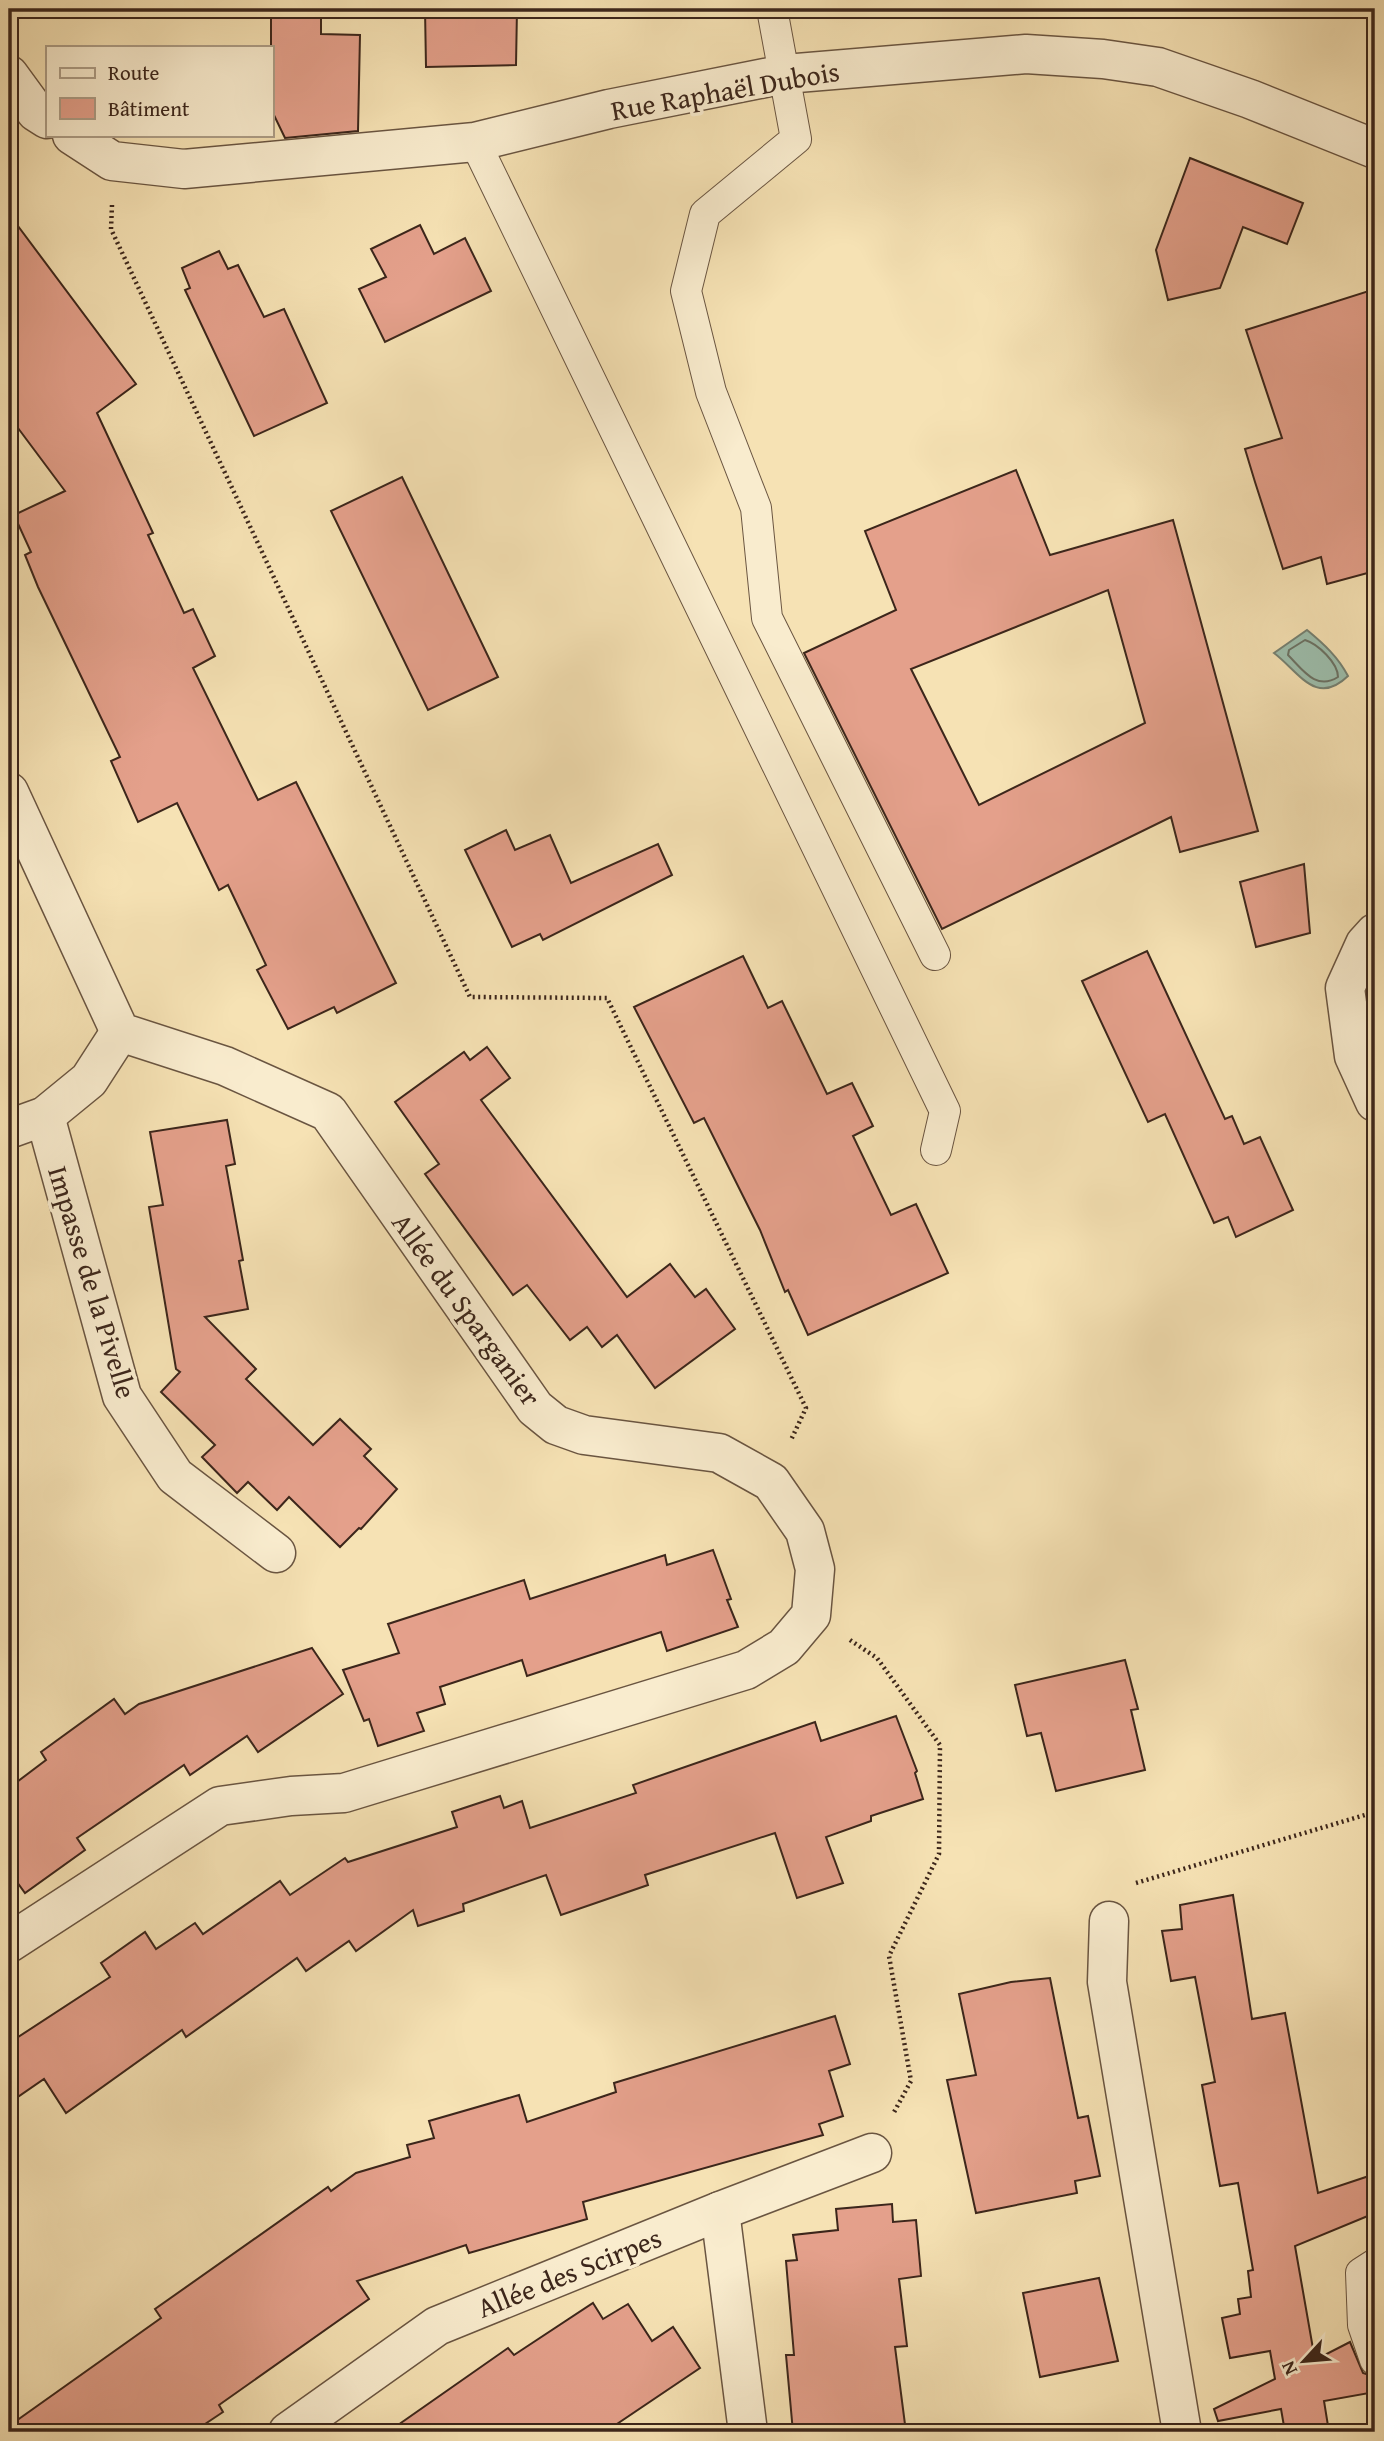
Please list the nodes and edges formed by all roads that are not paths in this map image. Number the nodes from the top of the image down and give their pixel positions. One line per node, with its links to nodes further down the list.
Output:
1 (772, 9): 2 (lane)
2 (785, 74): 6 (street, Rue Raphaël Dubois); 7 (street, Rue Raphaël Dubois); 10 (lane)
3 (9, 75): 4 (street)
4 (46, 118)
5 (74, 136): 6 (street, Rue Raphaël Dubois)
6 (475, 142): 15 (lane)
7 (1375, 149)
8 (9, 792): 11 (street)
9 (1375, 933): 12 (street)
10 (935, 955)
11 (120, 1032): 13 (street); 18 (street, Allée du Sparganier)
12 (1375, 1101)
13 (45, 1116): 14 (street); 16 (street, Impasse de la Pivelle)
14 (9, 1129)
15 (936, 1150)
16 (276, 1553)
17 (1109, 1921): 25 (street)
18 (9, 1943)
19 (872, 2153): 20 (street, Allée des Scirpes)
20 (720, 2211): 23 (street, Allée des Scirpes); 24 (street)
21 (1375, 2264): 22 (lane)
22 (1375, 2360)
23 (288, 2432)
24 (748, 2432)
25 (1182, 2432)

